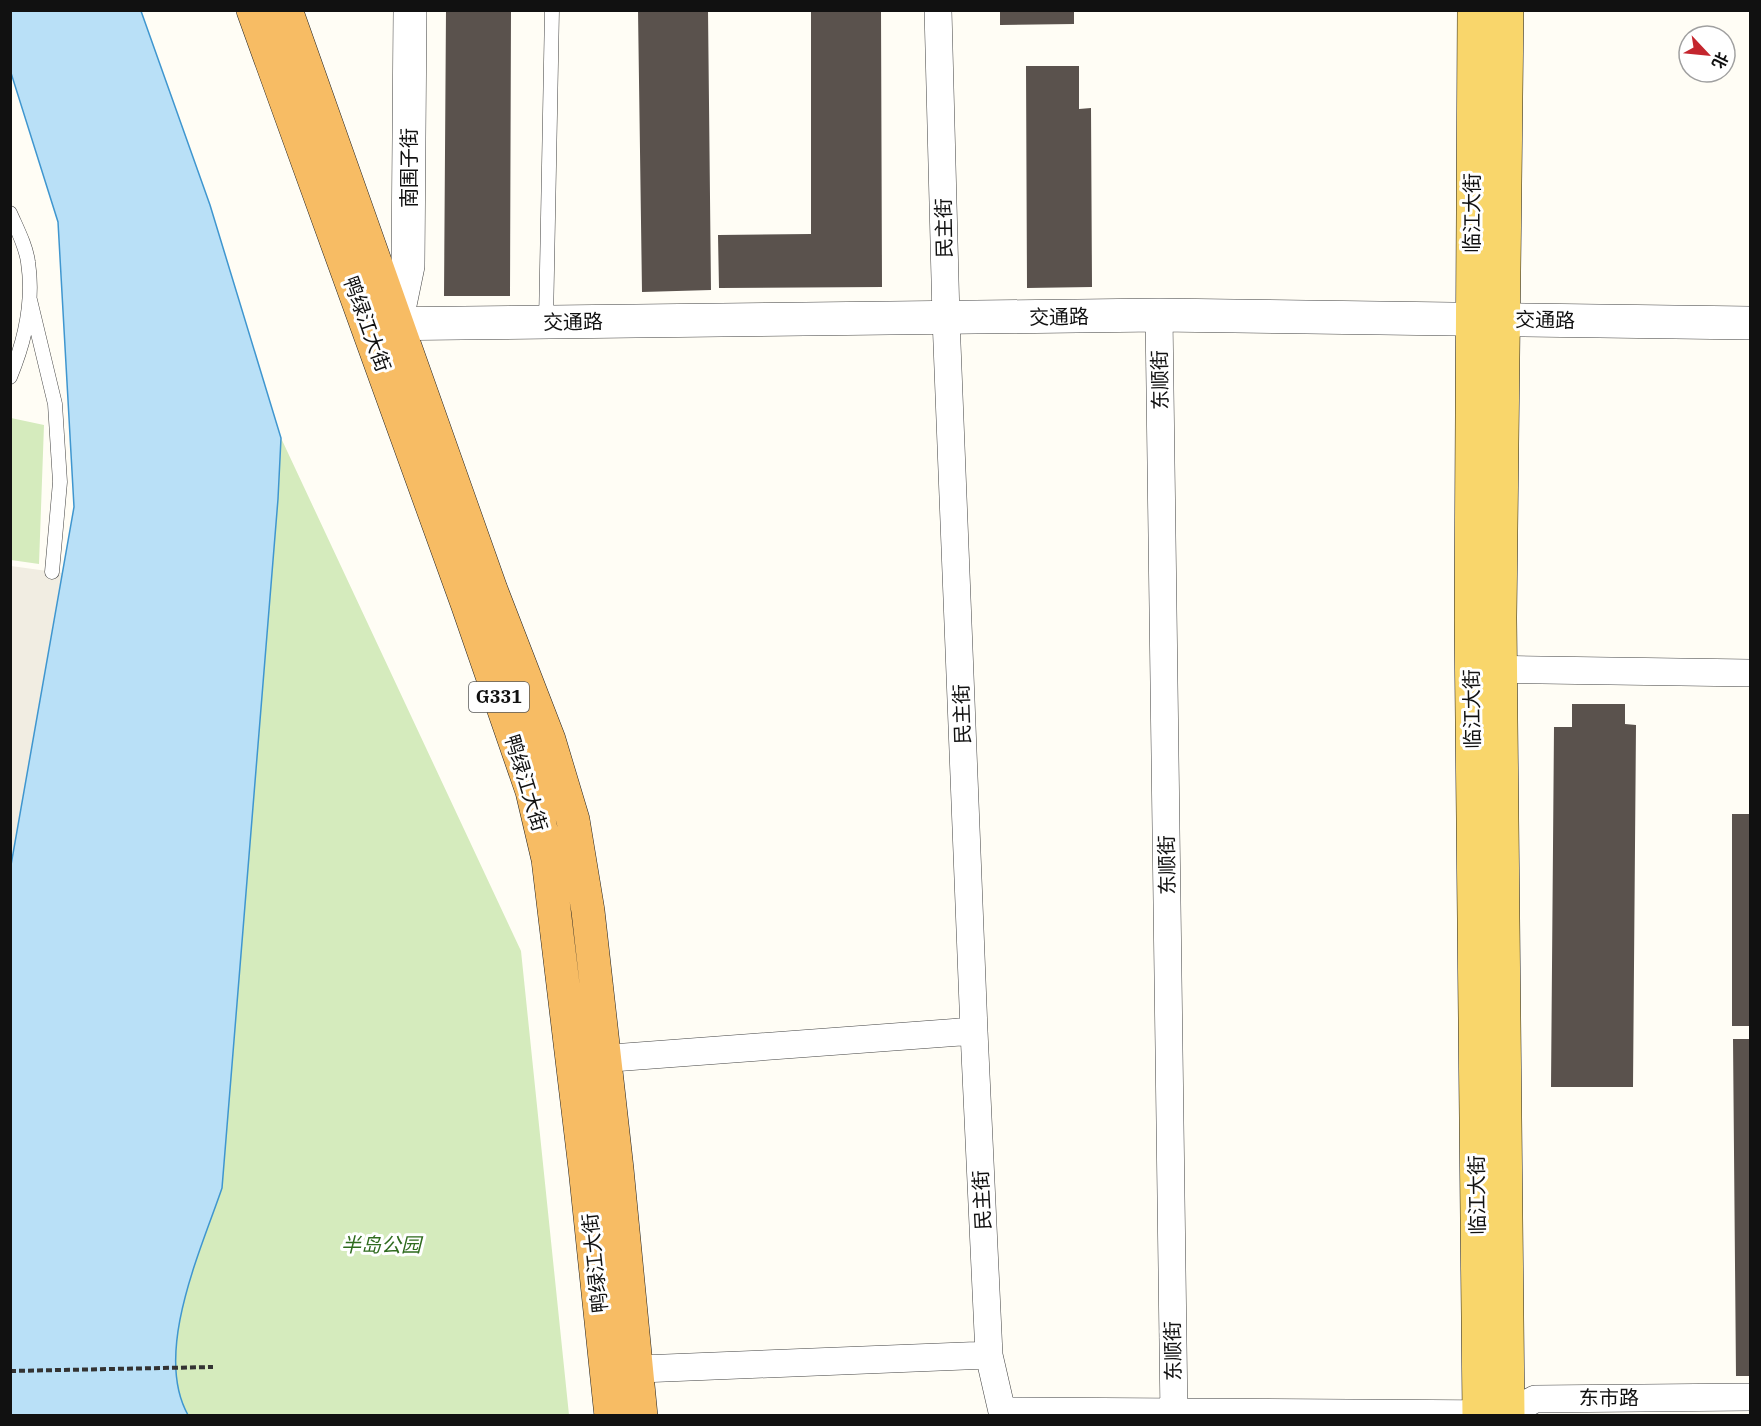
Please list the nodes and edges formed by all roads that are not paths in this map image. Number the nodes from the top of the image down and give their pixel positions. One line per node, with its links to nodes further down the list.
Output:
1 (253, 10): 16 (highway, 鸭绿江大街 / G331)
2 (286, 10): 16 (highway, 鸭绿江大街 / G331)
3 (410, 10): 16 (street, 南围子街)
4 (552, 10): 14 (lane)
5 (938, 10): 11 (street, 民主街)
6 (1474, 10): 12 (main road, 临江大街)
7 (1507, 10): 13 (main road, 临江大街)
8 (10, 213): 9 (lane)
9 (30, 300): 17 (lane); 18 (lane)
10 (1159, 315): 11 (street, 交通路); 12 (street, 交通路); 28 (street, 东顺街)
11 (946, 318): 14 (street, 交通路); 21 (street, 民主街)
12 (1472, 319): 13 (street, 交通路); 19 (main road, 临江大街)
13 (1503, 319): 15 (street, 交通路); 19 (main road, 临江大街)
14 (546, 322): 16 (street, 交通路)
15 (1750, 322)
16 (382, 324): 22 (highway, 鸭绿江大街 / G331); 23 (highway, 鸭绿江大街 / G331)
17 (10, 377)
18 (52, 572)
19 (1486, 669): 20 (street); 29 (main road, 临江大街)
20 (1750, 673)
21 (974, 1031): 22 (street); 24 (street, 民主街)
22 (604, 1058): 23 (street); 25 (highway, 鸭绿江大街 / G331)
23 (572, 1060): 25 (highway, 鸭绿江大街 / G331)
24 (989, 1355): 25 (street); 27 (street, 民主街)
25 (621, 1370): 30 (highway, 鸭绿江大街 / G331); 31 (highway, 鸭绿江大街 / G331)
26 (1750, 1397): 29 (street, 东市路)
27 (1003, 1414): 28 (street, 东市路)
28 (1174, 1415): 29 (street, 东市路)
29 (1493, 1415)
30 (611, 1416)
31 (641, 1416)

